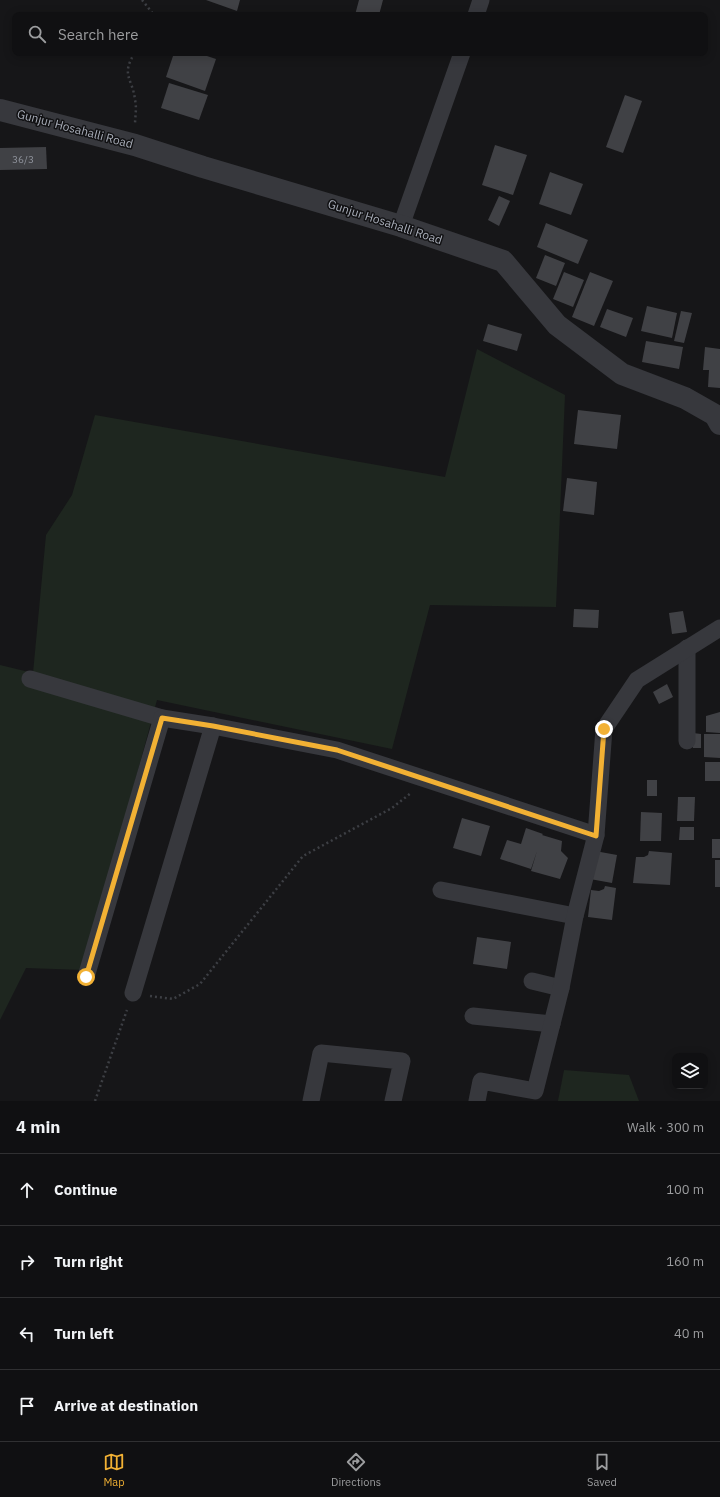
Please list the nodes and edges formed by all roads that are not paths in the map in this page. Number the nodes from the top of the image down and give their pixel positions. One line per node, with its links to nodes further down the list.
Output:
1 (481, 0): 2 (street)
2 (477, 12)
3 (461, 56): 5 (street)
4 (0, 110): 5 (street, Gunjur Hosahalli Road)
5 (400, 226): 6 (street, Gunjur Hosahalli Road)
6 (718, 414)
7 (720, 628): 8 (street)
8 (687, 648): 12 (street); 13 (street)
9 (30, 679): 10 (street)
10 (162, 718): 11 (street); 16 (street)
11 (213, 726): 13 (street); 19 (street)
12 (687, 742)
13 (596, 836): 15 (street)
14 (441, 890): 15 (street)
15 (575, 916): 18 (street)
16 (86, 977)
17 (532, 982): 18 (street)
18 (560, 988): 21 (street)
19 (133, 993)
20 (474, 1016): 21 (street)
21 (552, 1024): 24 (street)
22 (311, 1101): 23 (street)
23 (393, 1101)
24 (477, 1101)

